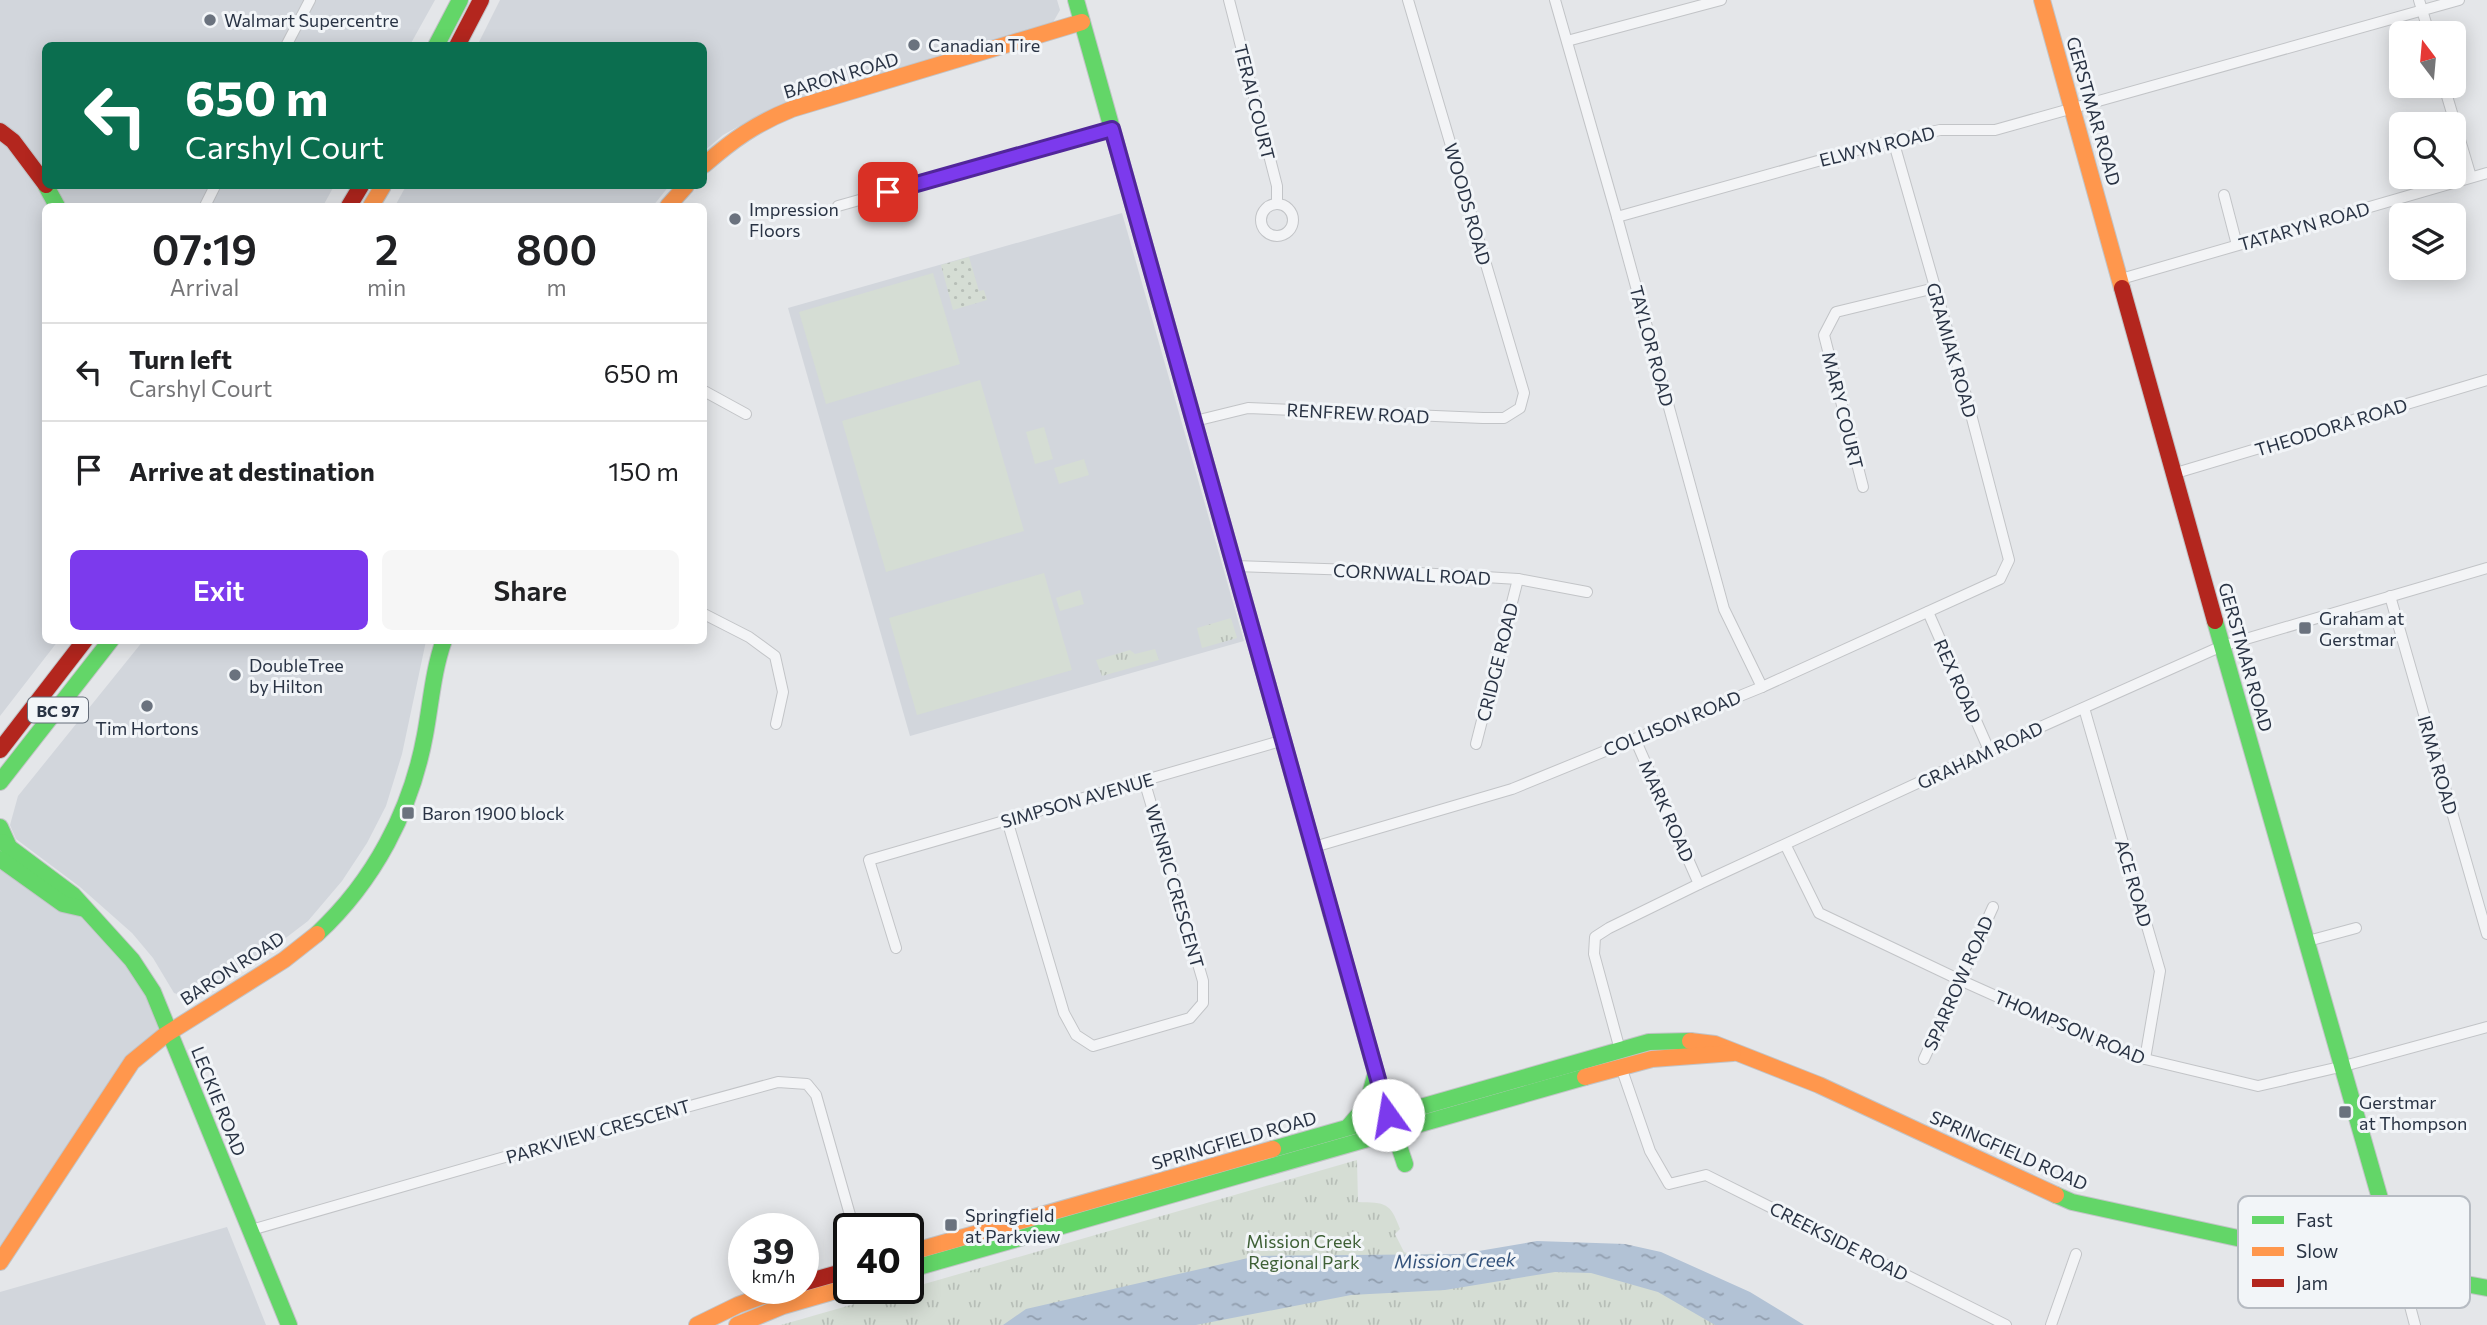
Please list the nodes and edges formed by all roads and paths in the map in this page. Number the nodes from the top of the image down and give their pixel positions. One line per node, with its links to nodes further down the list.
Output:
1 (310, 0): 14 (street)
2 (460, 0): 15 (main road)
3 (481, 0): 16 (main road)
4 (1076, 0): 12 (main road)
5 (1229, 0): 29 (street, TERAI COURT)
6 (1408, 0): 37 (street, WOODS ROAD)
7 (1555, 0): 13 (street, TAYLOR ROAD)
8 (1721, 0): 13 (street)
9 (2042, 0): 18 (main road, GERSTMAR ROAD)
10 (2459, 0): 11 (street, ELWYN ROAD)
11 (2420, 5): 18 (street, ELWYN ROAD)
12 (1082, 22): 19 (main road); 22 (main road, BARON ROAD)
13 (1567, 41): 31 (street, TAYLOR ROAD)
14 (288, 42)
15 (438, 42)
16 (459, 42)
17 (2448, 98): 24 (street)
18 (2073, 110): 21 (street, ELWYN ROAD); 33 (main road, GERSTMAR ROAD)
19 (1112, 129): 30 (street); 39 (main road)
20 (0, 131): 25 (main road)
21 (1894, 140): 31 (street, ELWYN ROAD); 34 (street, GRAMIAK ROAD)
22 (707, 163)
23 (2487, 173): 24 (street, TATARYN ROAD)
24 (2471, 177): 32 (street, TATARYN ROAD)
25 (42, 180)
26 (683, 189): 28 (main road)
27 (2224, 195): 32 (street)
28 (671, 203)
29 (1277, 204)
30 (838, 206)
31 (1617, 217): 54 (street, TAYLOR ROAD)
32 (2237, 245): 33 (street, TATARYN ROAD)
33 (2121, 279): 40 (main road, GERSTMAR ROAD)
34 (1935, 288): 41 (street, MARY COURT); 42 (street, GRAMIAK ROAD)
35 (2487, 380): 40 (street, THEODORA ROAD)
36 (707, 393): 38 (street)
37 (1520, 408): 39 (street, RENFREW ROAD)
38 (746, 414)
39 (1195, 421): 43 (main road)
40 (2176, 473): 53 (main road, GERSTMAR ROAD)
41 (1863, 486)
42 (2009, 560): 48 (street, COLLISON ROAD)
43 (1235, 566): 45 (street, CORNWALL ROAD); 58 (main road)
44 (2487, 568): 47 (street, GRAHAM ROAD)
45 (1518, 579): 46 (street, CORNWALL ROAD); 59 (street, CRIDGE ROAD)
46 (1587, 593)
47 (2390, 596): 53 (street, GRAHAM ROAD); 72 (street, IRMA ROAD)
48 (1928, 612): 54 (street, COLLISON ROAD); 61 (street, REX ROAD)
49 (707, 616): 56 (street)
50 (82, 644): 60 (main road, BC 97)
51 (108, 644): 63 (main road, BC 97)
52 (443, 644): 77 (main road, BARON ROAD)
53 (2222, 646): 55 (street, GRAHAM ROAD); 73 (main road, GERSTMAR ROAD)
54 (1762, 687): 57 (street, COLLISON ROAD)
55 (2084, 708): 61 (street, GRAHAM ROAD); 80 (street, ACE ROAD)
56 (776, 724)
57 (1635, 738): 67 (street, COLLISON ROAD); 69 (street, MARK ROAD)
58 (1284, 740): 62 (street, SIMPSON AVENUE); 67 (main road)
59 (1476, 744)
60 (0, 750)
61 (1989, 750): 66 (street, GRAHAM ROAD)
62 (1144, 780): 64 (street, SIMPSON AVENUE); 64 (street, WENRIC CRESCENT)
63 (1, 783)
64 (1007, 820): 74 (street, SIMPSON AVENUE)
65 (0, 827): 68 (main road)
66 (1786, 846): 69 (street, GRAHAM ROAD); 75 (street, THOMPSON ROAD)
67 (1314, 847): 82 (main road)
68 (3, 849): 77 (main road, LECKIE ROAD)
69 (1699, 884): 78 (street, GRAHAM ROAD)
70 (1993, 907): 75 (street, SPARROW ROAD)
71 (2356, 928): 73 (street)
72 (2487, 934)
73 (2308, 941): 81 (main road, GERSTMAR ROAD)
74 (896, 948)
75 (1959, 980): 79 (street, SPARROW ROAD); 80 (street, THOMPSON ROAD)
76 (2487, 1027): 81 (street, THOMPSON ROAD)
77 (170, 1029): 90 (main road, LECKIE ROAD); 94 (main road, BARON ROAD)
78 (1620, 1058): 83 (main road, SPRINGFIELD ROAD); 85 (main road, SPRINGFIELD ROAD); 87 (street, GRAHAM ROAD); 91 (main road, SPRINGFIELD ROAD)
79 (1924, 1059)
80 (2145, 1059): 81 (street, THOMPSON ROAD)
81 (2344, 1066): 88 (main road, GERSTMAR ROAD)
82 (1377, 1069): 83 (main road); 84 (main road)
83 (1388, 1115): 84 (main road, SPRINGFIELD ROAD); 85 (main road)
84 (1348, 1127): 92 (main road, SPRINGFIELD ROAD)
85 (1394, 1132): 86 (main road); 95 (main road, SPRINGFIELD ROAD)
86 (1405, 1164)
87 (1669, 1184): 102 (street, CREEKSIDE ROAD)
88 (2380, 1196)
89 (850, 1213): 90 (street, PARKVIEW CRESCENT)
90 (251, 1230): 99 (main road, LECKIE ROAD)
91 (2238, 1237)
92 (924, 1248)
93 (2076, 1254): 103 (street)
94 (0, 1262)
95 (924, 1265)
96 (833, 1292): 101 (main road)
97 (741, 1304): 100 (main road)
98 (2411, 1308): 104 (street, GERSTMAR ROAD)
99 (289, 1325)
100 (696, 1325)
101 (737, 1325)
102 (2006, 1325)
103 (2051, 1325)
104 (2415, 1325)

